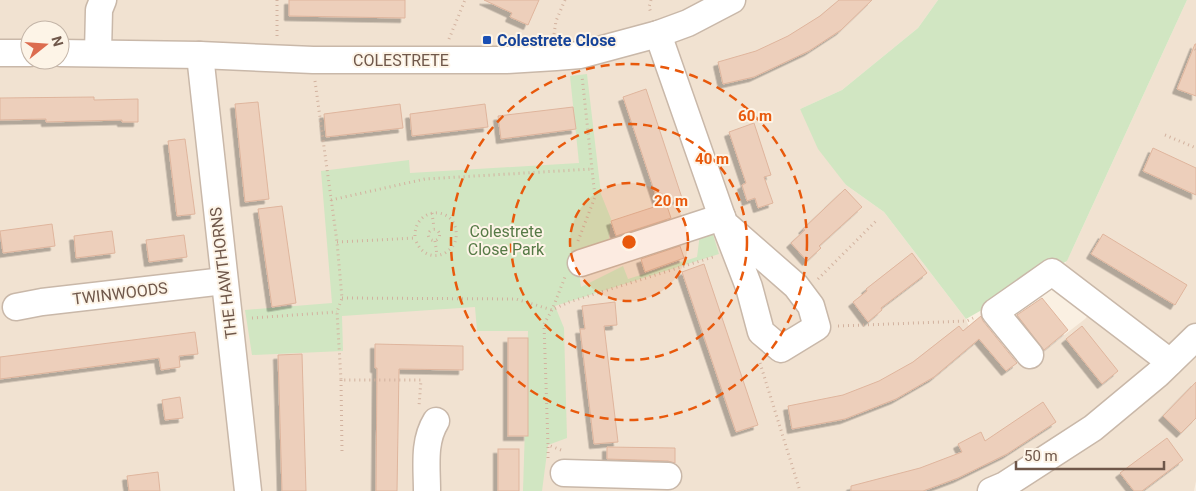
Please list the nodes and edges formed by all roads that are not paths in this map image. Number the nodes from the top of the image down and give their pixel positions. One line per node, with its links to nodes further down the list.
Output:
1 (103, 0): 7 (street)
2 (732, 0): 3 (street, COLESTRETE)
3 (658, 34): 8 (street, COLESTRETE); 9 (street)
4 (0, 53): 5 (street)
5 (20, 53)
6 (70, 53): 7 (street, COLESTRETE)
7 (98, 54): 8 (street, COLESTRETE)
8 (200, 55): 11 (street, THE HAWTHORNS)
9 (724, 220): 9 (street); 10 (street)
10 (581, 263)
11 (224, 281): 12 (street, TWINWOODS); 19 (street, THE HAWTHORNS)
12 (16, 307)
13 (1196, 338): 15 (street)
14 (1030, 355): 15 (street)
15 (1170, 362): 21 (street)
16 (428, 414): 20 (street)
17 (564, 472): 18 (street)
18 (668, 476)
19 (248, 491)
20 (427, 491)
21 (991, 491)

